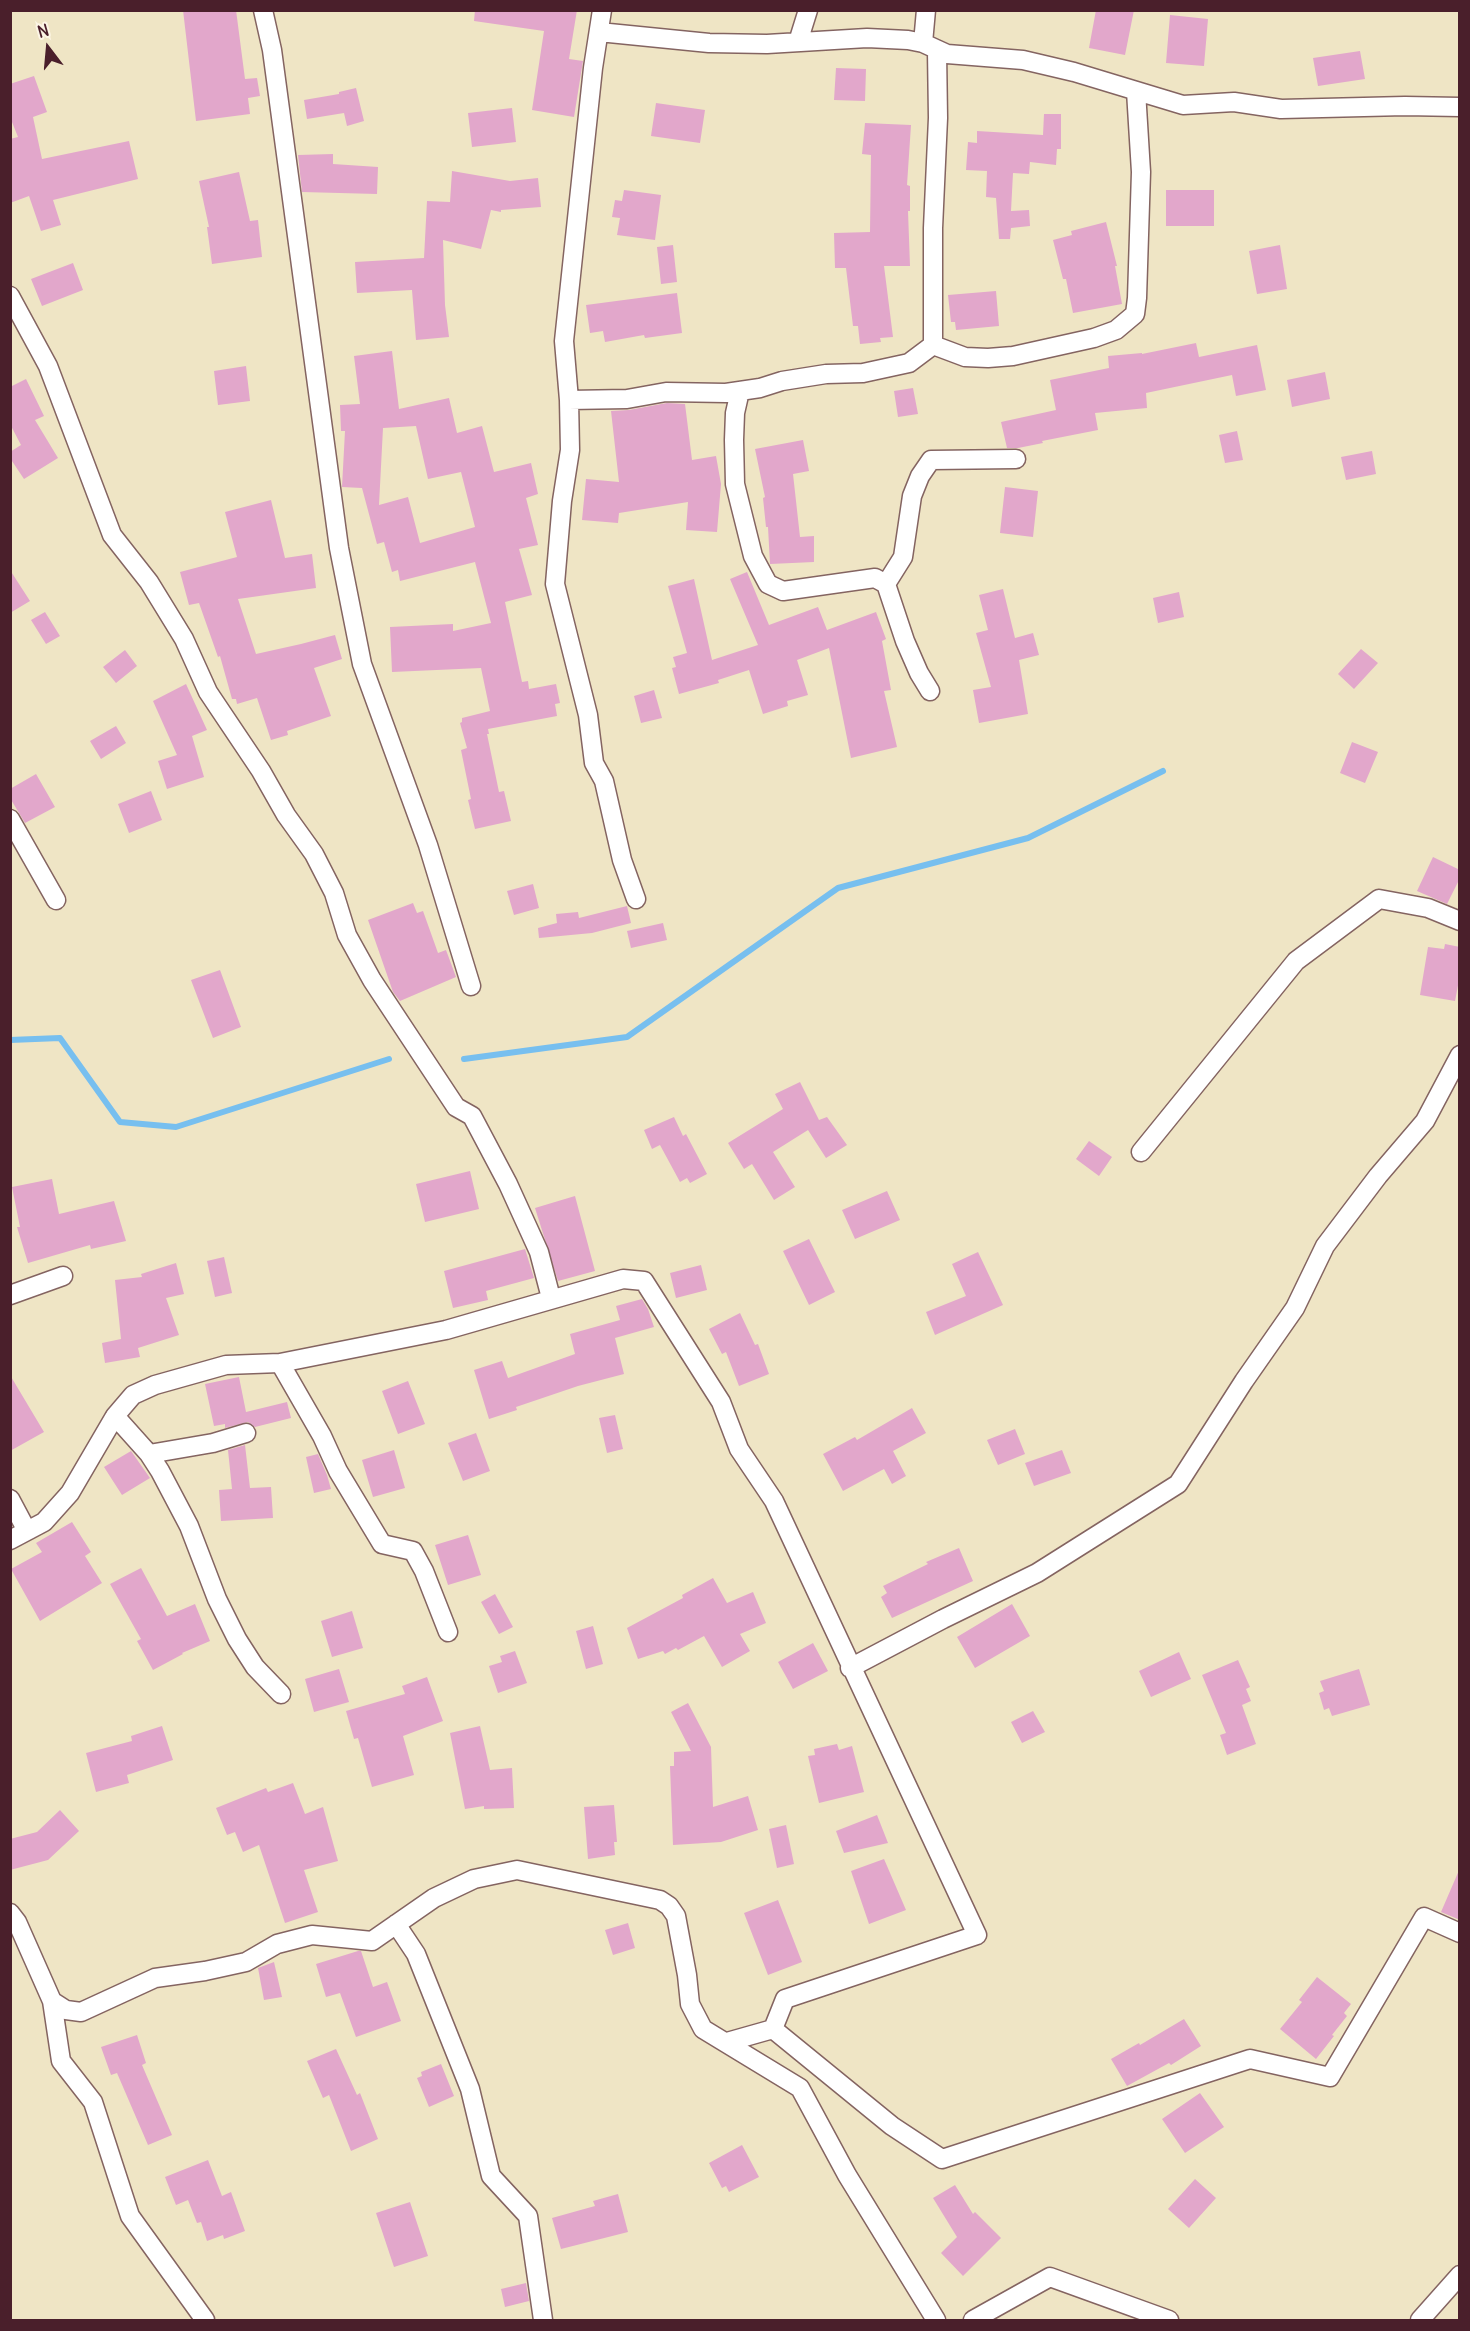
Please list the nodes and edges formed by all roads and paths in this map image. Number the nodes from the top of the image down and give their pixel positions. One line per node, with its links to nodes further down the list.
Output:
1 (263, 10): 21 (street)
2 (602, 10): 5 (street)
3 (808, 10): 6 (street)
4 (926, 10): 7 (street)
5 (598, 32): 6 (street); 13 (street)
6 (798, 42): 7 (street)
7 (930, 47): 8 (street); 11 (street)
8 (1136, 91): 9 (street); 11 (street)
9 (1460, 107)
10 (10, 296): 26 (street)
11 (933, 345): 12 (street)
12 (740, 391): 13 (street); 15 (street)
13 (569, 400): 18 (street)
14 (1016, 459): 15 (street)
15 (886, 584): 16 (street)
16 (930, 691)
17 (10, 819): 19 (street)
18 (636, 899)
19 (56, 900)
20 (1460, 921): 23 (street)
21 (471, 986)
22 (1460, 1055): 35 (street)
23 (1141, 1152)
24 (63, 1276): 25 (street)
25 (10, 1295)
26 (551, 1298): 27 (street); 35 (street)
27 (280, 1363): 28 (street); 34 (street)
28 (115, 1416): 30 (street); 32 (street)
29 (246, 1433): 30 (street)
30 (149, 1454): 36 (street)
31 (10, 1499): 32 (street)
32 (27, 1531): 33 (street)
33 (10, 1540)
34 (448, 1632)
35 (850, 1668): 41 (street)
36 (281, 1694)
37 (10, 1913): 40 (street)
38 (396, 1924): 40 (street); 42 (street); 45 (street)
39 (1460, 1933): 41 (street)
40 (52, 2001): 44 (street)
41 (773, 2029): 42 (street)
42 (727, 2042): 46 (street)
43 (1460, 2275): 49 (street)
44 (204, 2320)
45 (543, 2320)
46 (936, 2320)
47 (973, 2320): 48 (street)
48 (1169, 2320)
49 (1420, 2320)

